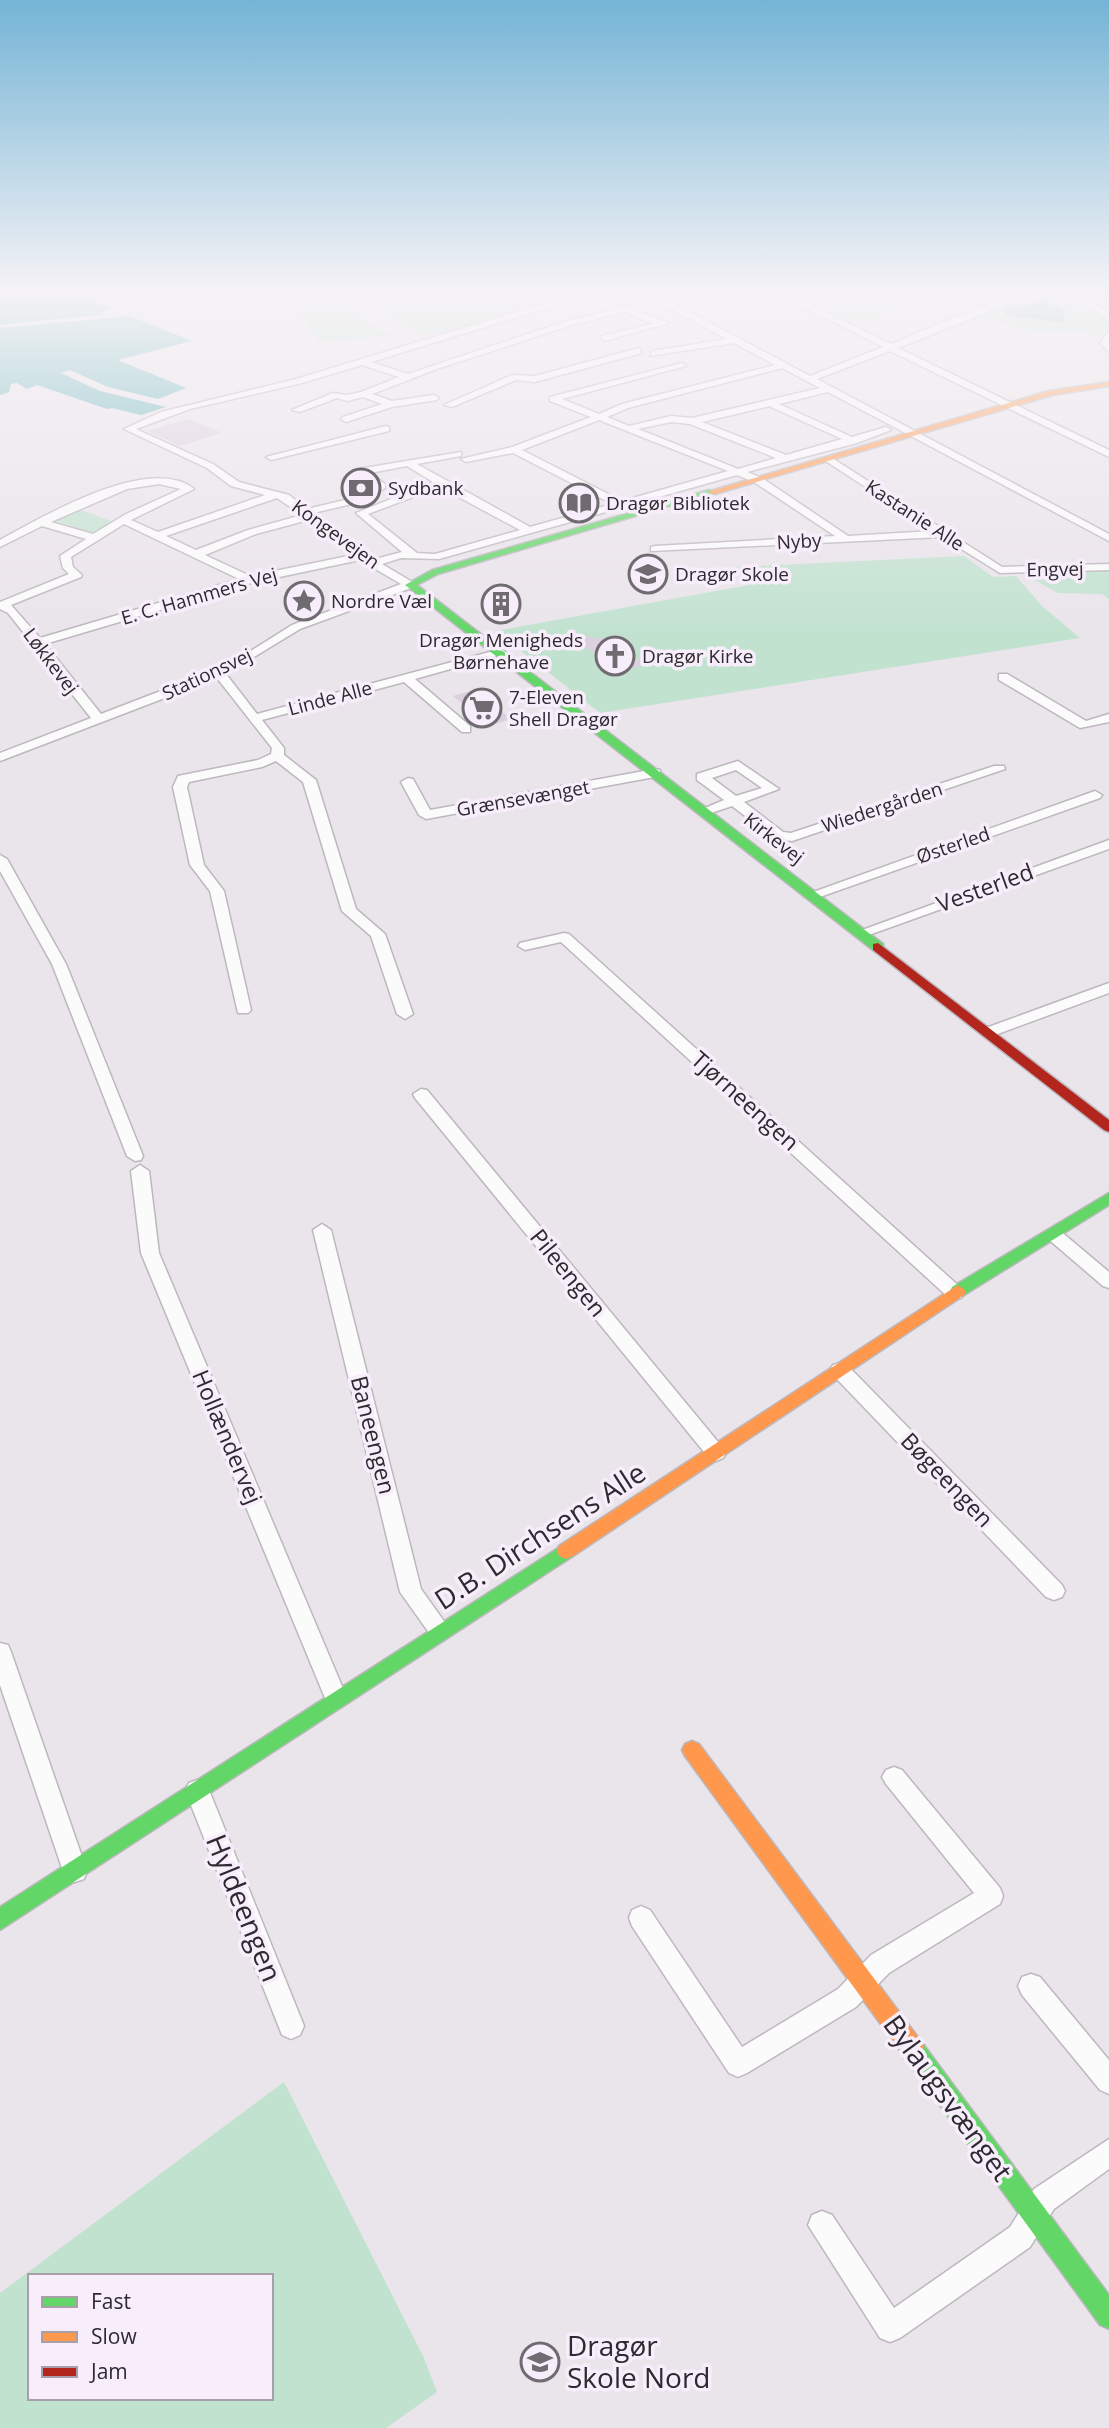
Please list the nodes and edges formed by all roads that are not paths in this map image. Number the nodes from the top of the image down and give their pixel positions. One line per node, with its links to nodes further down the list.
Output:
1 (195, 407): 30 (street, Kongevejen)
2 (304, 407): 11 (street)
3 (381, 407): 13 (street)
4 (575, 407): 12 (street)
5 (629, 407): 12 (street)
6 (762, 407): 14 (street)
7 (779, 407): 19 (street)
8 (864, 407): 18 (street)
9 (1009, 407): 18 (street)
10 (1016, 407): 22 (street)
11 (297, 410)
12 (600, 417): 15 (street); 21 (street)
13 (346, 419)
14 (692, 421): 15 (street); 24 (street)
15 (632, 428): 27 (street)
16 (386, 429): 23 (street)
17 (886, 430): 19 (street)
18 (916, 435): 20 (street); 42 (street)
19 (851, 439): 20 (street); 24 (street)
20 (870, 448): 25 (street)
21 (514, 450): 26 (street); 31 (street)
22 (1109, 454)
23 (271, 457)
24 (784, 458): 27 (street)
25 (830, 460): 28 (street); 38 (street, Kastanie Alle)
26 (408, 462): 29 (street); 32 (street)
27 (739, 472): 28 (street); 31 (street)
28 (758, 480): 41 (street); 52 (street)
29 (441, 483): 36 (street); 47 (street)
30 (278, 494): 32 (street, Kongevejen); 39 (street)
31 (620, 504): 36 (street)
32 (308, 514): 45 (street); 46 (street, Kongevejen)
33 (124, 520): 34 (street); 39 (street); 40 (street)
34 (44, 523): 37 (street); 40 (street)
35 (0, 526): 37 (street)
36 (528, 530): 47 (street)
37 (18, 534): 43 (street)
38 (944, 534): 41 (street, Nyby); 50 (street, Kastanie Alle)
39 (160, 535): 45 (street)
40 (92, 537): 53 (street)
41 (846, 538): 44 (street, Nyby)
42 (1109, 538)
43 (0, 544)
44 (655, 549)
45 (199, 553): 51 (street)
46 (362, 556): 48 (street, Kongevejen); 51 (street, E. C. Hammers Vej)
47 (414, 556): 48 (street)
48 (373, 563): 52 (street, Kongevejen)
49 (1109, 568): 50 (street, Engvej)
50 (1000, 570)
51 (249, 580): 54 (street, E. C. Hammers Vej)
52 (410, 585): 55 (street, Kirkevej); 56 (street, Stationsvej)
53 (2, 606): 54 (street, Løkkevej)
54 (38, 642): 61 (street, Løkkevej)
55 (501, 653): 58 (street, Linde Alle); 66 (street, Kirkevej)
56 (219, 673): 59 (street); 61 (street, Stationsvej)
57 (1003, 677): 60 (street)
58 (406, 678): 59 (street, Linde Alle); 62 (street)
59 (255, 718): 63 (street)
60 (1109, 718)
61 (99, 719): 64 (street, Stationsvej)
62 (466, 729)
63 (277, 756): 76 (street); 77 (street)
64 (0, 757)
65 (999, 769): 69 (street, Wiedergården)
66 (655, 773): 67 (street, Grænsevænget); 69 (street, Kirkevej)
67 (408, 782)
68 (1095, 795): 72 (street, Østerled)
69 (705, 811): 72 (street, Kirkevej)
70 (1109, 844): 73 (street, Vesterled)
71 (0, 859): 91 (street, Hollændervej)
72 (812, 895): 73 (street, Kirkevej)
73 (861, 933): 78 (street, Kirkevej)
74 (525, 946): 85 (street, Tjørneengen)
75 (1109, 988): 78 (street)
76 (243, 1010)
77 (405, 1014)
78 (989, 1032): 80 (street, Kirkevej)
79 (421, 1094): 87 (street, Pileengen)
80 (1109, 1126)
81 (1109, 1198): 83 (street, D.B. Dirchsens Alle)
82 (322, 1230): 89 (street, Baneengen)
83 (1053, 1234): 84 (street); 85 (street, D.B. Dirchsens Alle)
84 (1109, 1282)
85 (955, 1293): 86 (street, D.B. Dirchsens Alle)
86 (840, 1370): 87 (street, D.B. Dirchsens Alle); 88 (street, Bøgeengen)
87 (716, 1453): 89 (street, D.B. Dirchsens Alle)
88 (1054, 1591)
89 (440, 1631): 91 (street, D.B. Dirchsens Alle)
90 (0, 1652): 95 (street)
91 (336, 1698): 94 (street, D.B. Dirchsens Alle)
92 (692, 1751): 98 (street, Bylaugsvænget)
93 (894, 1777): 98 (street)
94 (197, 1790): 95 (street, D.B. Dirchsens Alle); 100 (street, Hyldeengen)
95 (75, 1871): 97 (street, D.B. Dirchsens Alle)
96 (641, 1918): 98 (street)
97 (0, 1920)
98 (862, 1982): 103 (street, Bylaugsvænget)
99 (1031, 1986): 101 (street)
100 (291, 2025)
101 (1109, 2081)
102 (1109, 2154): 103 (street)
103 (1033, 2214): 104 (street); 105 (street, Bylaugsvænget)
104 (822, 2225)
105 (1109, 2316)

